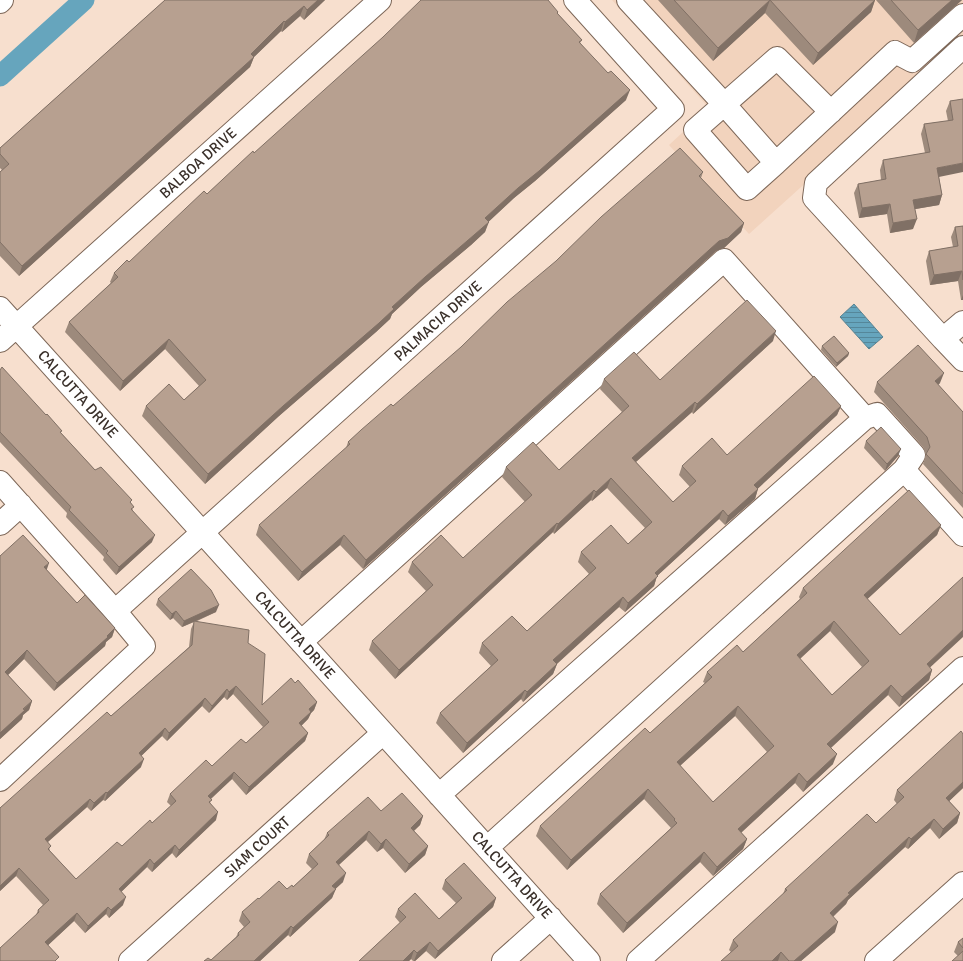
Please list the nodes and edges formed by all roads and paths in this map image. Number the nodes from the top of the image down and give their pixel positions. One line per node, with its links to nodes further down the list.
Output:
1 (380, 0): 11 (street, BALBOA DRIVE)
2 (575, 0): 20 (street, PALMACIA DRIVE)
3 (628, 0): 6 (street)
4 (963, 15): 7 (street)
5 (963, 47): 12 (street)
6 (724, 104): 7 (street); 8 (street); 8 (street)
7 (831, 112): 8 (street)
8 (776, 163)
9 (0, 308): 11 (street, CALCUTTA DRIVE)
10 (963, 322): 12 (street)
11 (16, 327): 13 (street, BALBOA DRIVE); 20 (street, CALCUTTA DRIVE)
12 (944, 339): 14 (street)
13 (0, 342)
14 (963, 360)
15 (865, 418): 16 (street); 23 (street); 27 (street)
16 (904, 470): 21 (street); 28 (street)
17 (0, 482): 18 (street)
18 (21, 505): 19 (street); 22 (street)
19 (0, 524)
20 (202, 532): 22 (street, PALMACIA DRIVE); 23 (street, CALCUTTA DRIVE)
21 (963, 535)
22 (115, 611): 26 (street)
23 (301, 642): 25 (street, CALCUTTA DRIVE)
24 (963, 668): 34 (street)
25 (383, 733): 27 (street, CALCUTTA DRIVE); 31 (street, SIAM COURT)
26 (0, 780)
27 (439, 795): 28 (street, CALCUTTA DRIVE)
28 (487, 848): 30 (street, CALCUTTA DRIVE)
29 (963, 882): 35 (street)
30 (551, 918): 32 (street); 33 (street, CALCUTTA DRIVE)
31 (130, 961)
32 (503, 961)
33 (589, 961)
34 (638, 961)
35 (876, 961)

